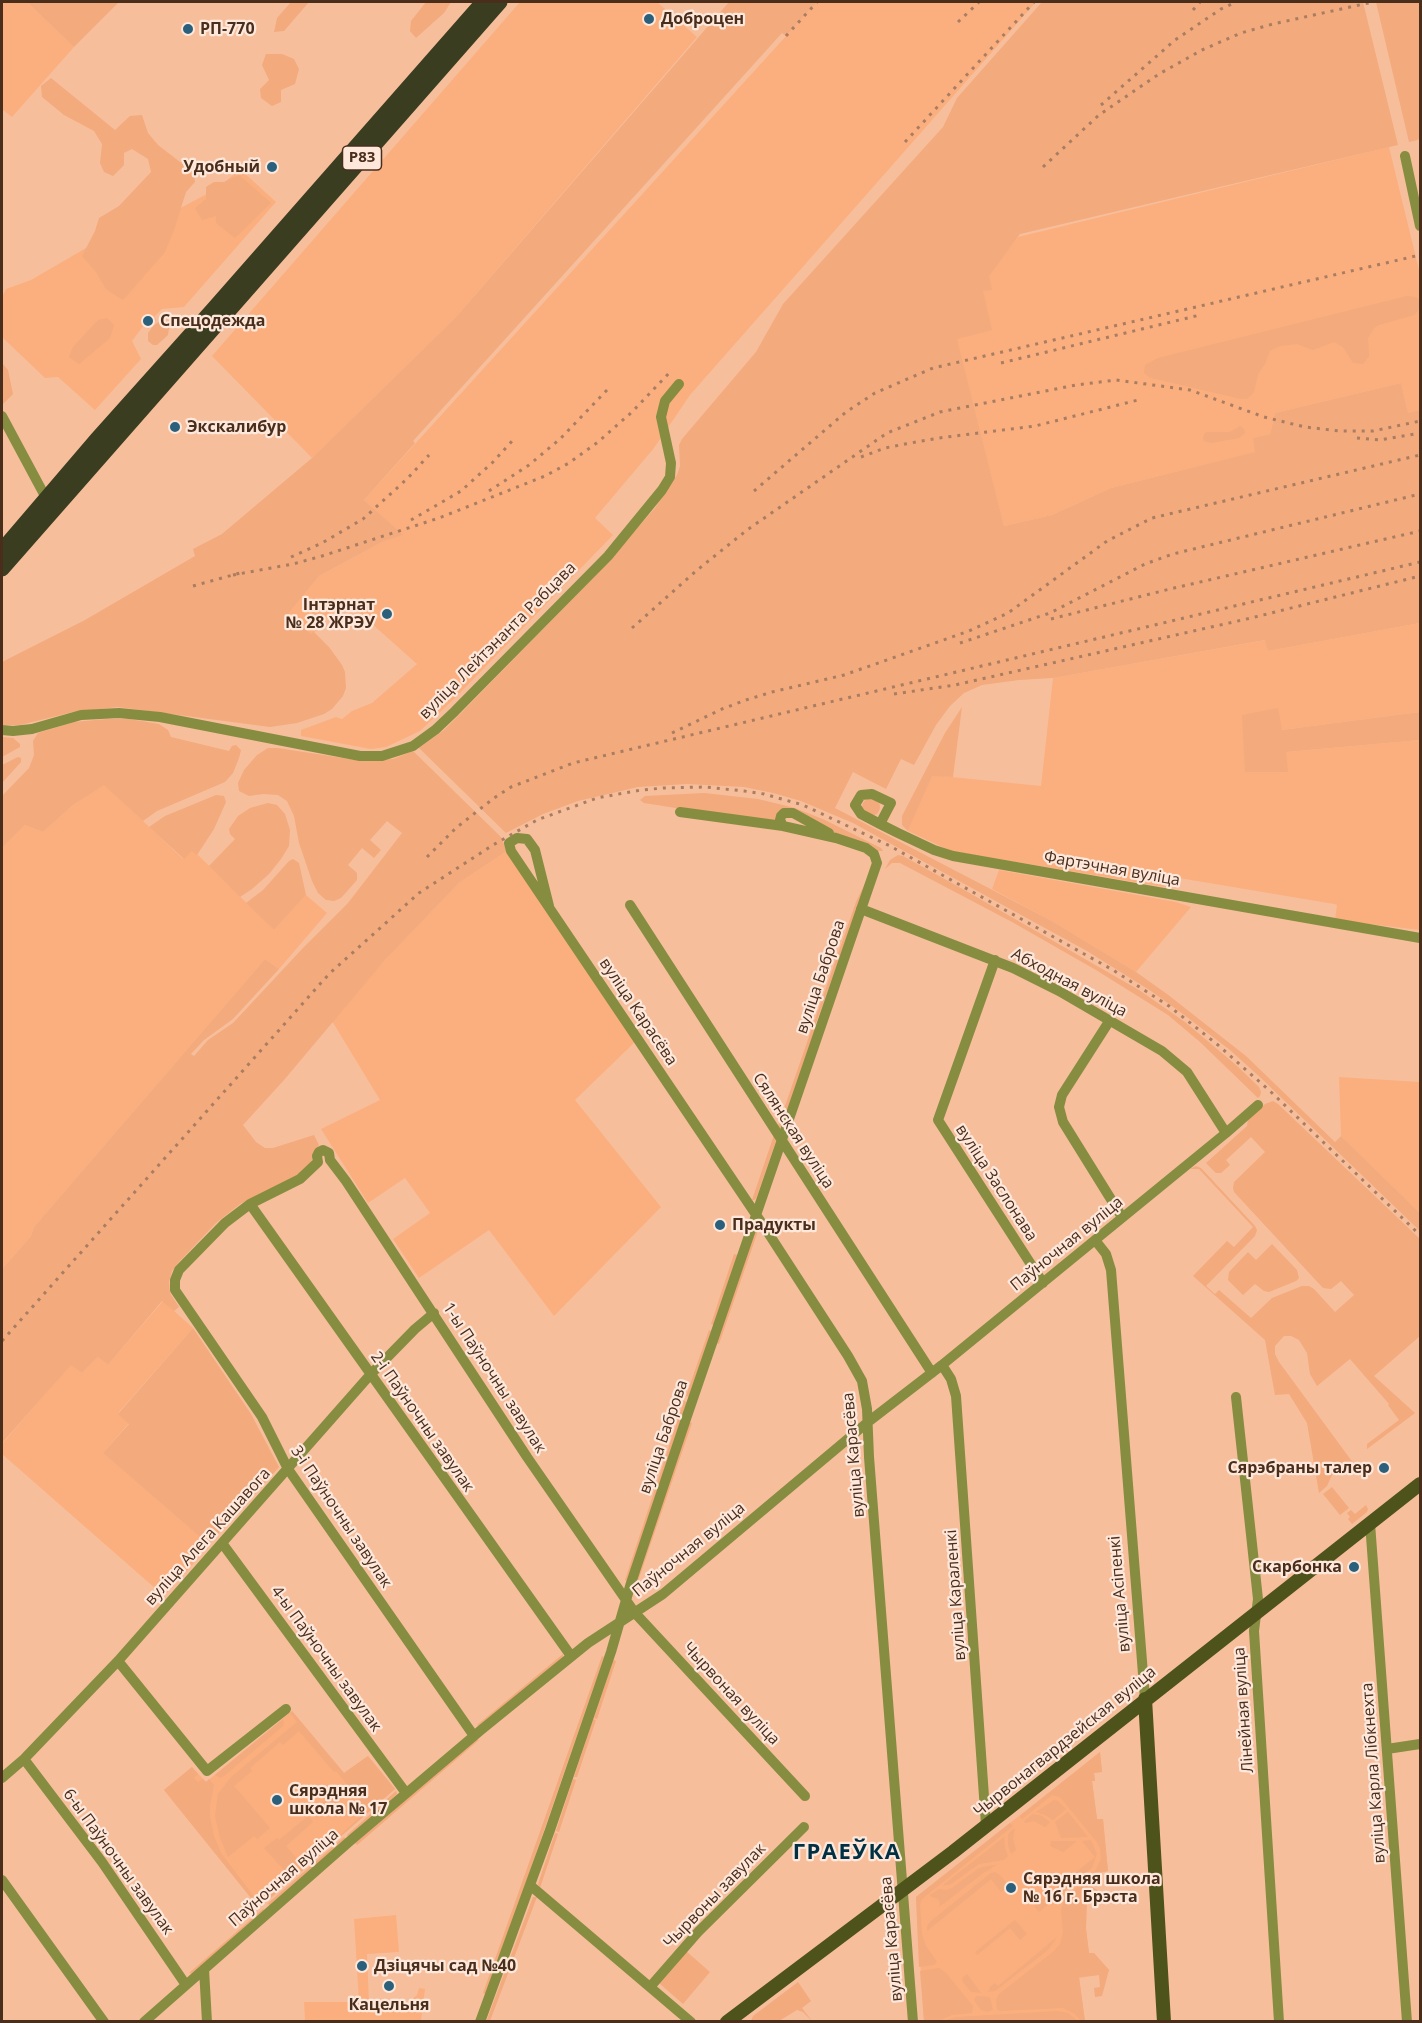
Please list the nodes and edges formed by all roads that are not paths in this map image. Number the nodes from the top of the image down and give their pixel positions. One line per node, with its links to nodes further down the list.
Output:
1 (483, 2): 7 (highway, Р83)
2 (500, 2): 9 (highway, Р83)
3 (1405, 156): 4 (street)
4 (1420, 226)
5 (679, 384): 10 (street, вуліца Лейтэнанта Рабцава)
6 (2, 416): 7 (street)
7 (46, 498): 8 (highway, Р83)
8 (2, 549)
9 (2, 569)
10 (2, 730)
11 (680, 812): 15 (street, вуліца Баброва)
12 (880, 824): 12 (street, Фартэчная вуліца); 16 (street, Фартэчная вуліца)
13 (630, 905): 21 (street, Сялянская вуліца)
14 (549, 906): 14 (street, вуліца Карасёва); 23 (street, вуліца Карасёва)
15 (861, 909): 17 (street, Абходная вуліца); 21 (street, вуліца Баброва)
16 (1420, 938)
17 (995, 960): 18 (street, Абходная вуліца); 26 (street, вуліца Заслонава)
18 (1110, 1020): 20 (street, Абходная вуліца); 24 (street)
19 (1258, 1105): 20 (street, Паўночная вуліца)
20 (1226, 1133): 24 (street, Паўночная вуліца)
21 (781, 1139): 23 (street, вуліца Баброва); 29 (street, Сялянская вуліца)
22 (250, 1204): 27 (street, 1-ы Паўночны завулак); 30 (street, 2-і Паўночны завулак); 33 (street, 3-і Паўночны завулак)
23 (756, 1214): 32 (street, вуліца Карасёва); 37 (street, вуліца Баброва)
24 (1122, 1218): 25 (street, Паўночная вуліца)
25 (1095, 1240): 26 (street, Паўночная вуліца); 43 (street, вуліца Асіпенкі)
26 (1042, 1283): 28 (street, Паўночная вуліца)
27 (434, 1313): 30 (street, вуліца Алега Кашавога); 37 (street, 1-ы Паўночны завулак)
28 (942, 1365): 29 (street, Паўночная вуліца); 52 (street, вуліца Караленкі)
29 (932, 1373): 32 (street, Паўночная вуліца)
30 (370, 1375): 33 (street, вуліца Алега Кашавога); 41 (street, 2-і Паўночны завулак)
31 (1236, 1397): 38 (street, Лінейная вуліца)
32 (868, 1422): 39 (street, Паўночная вуліца); 56 (street, вуліца Карасёва)
33 (288, 1469): 36 (street, вуліца Алега Кашавога); 45 (street, 3-і Паўночны завулак)
34 (1420, 1484): 35 (main road, Чырвонагвардзейская вуліца)
35 (1370, 1522): 38 (main road, Чырвонагвардзейская вуліца); 47 (street, вуліца Карла Лібкнехта)
36 (222, 1542): 42 (street, вуліца Алега Кашавога); 50 (street, 4-ы Паўночны завулак)
37 (626, 1600): 39 (street, 1-ы Паўночны завулак); 40 (street, вуліца Баброва)
38 (1256, 1612): 43 (main road, Чырвонагвардзейская вуліца); 68 (street, Лінейная вуліца)
39 (635, 1613): 40 (street, Паўночная вуліца); 51 (street, Чырвоная вуліца)
40 (620, 1622): 41 (street, Паўночная вуліца); 55 (street, вуліца Баброва)
41 (572, 1656): 45 (street, Паўночная вуліца)
42 (117, 1661): 44 (street); 48 (street, вуліца Алега Кашавога)
43 (1145, 1699): 52 (main road, Чырвонагвардзейская вуліца); 67 (main road, вуліца Асіпенкі)
44 (286, 1709)
45 (474, 1736): 50 (street, Паўночная вуліца)
46 (1420, 1744): 47 (street)
47 (1387, 1749): 69 (street, вуліца Карла Лібкнехта)
48 (24, 1759): 49 (street, вуліца Алега Кашавога); 58 (street, 6-ы Паўночны завулак)
49 (2, 1778)
50 (406, 1794): 57 (street, Паўночная вуліца)
51 (805, 1796)
52 (986, 1826): 56 (main road, Чырвонагвардзейская вуліца)
53 (804, 1827): 59 (street, Чырвоны завулак)
54 (2, 1880): 60 (street)
55 (531, 1886): 59 (street); 63 (street, вуліца Баброва)
56 (903, 1891): 65 (main road, Чырвонагвардзейская вуліца); 66 (street, вуліца Карасёва)
57 (204, 1969): 58 (street, Паўночная вуліца); 62 (street)
58 (186, 1985): 61 (street, Паўночная вуліца)
59 (650, 1987): 64 (street)
60 (104, 2022)
61 (144, 2022)
62 (207, 2022)
63 (480, 2022)
64 (691, 2022)
65 (726, 2022)
66 (914, 2022)
67 (1164, 2022)
68 (1279, 2022)
69 (1407, 2022)

